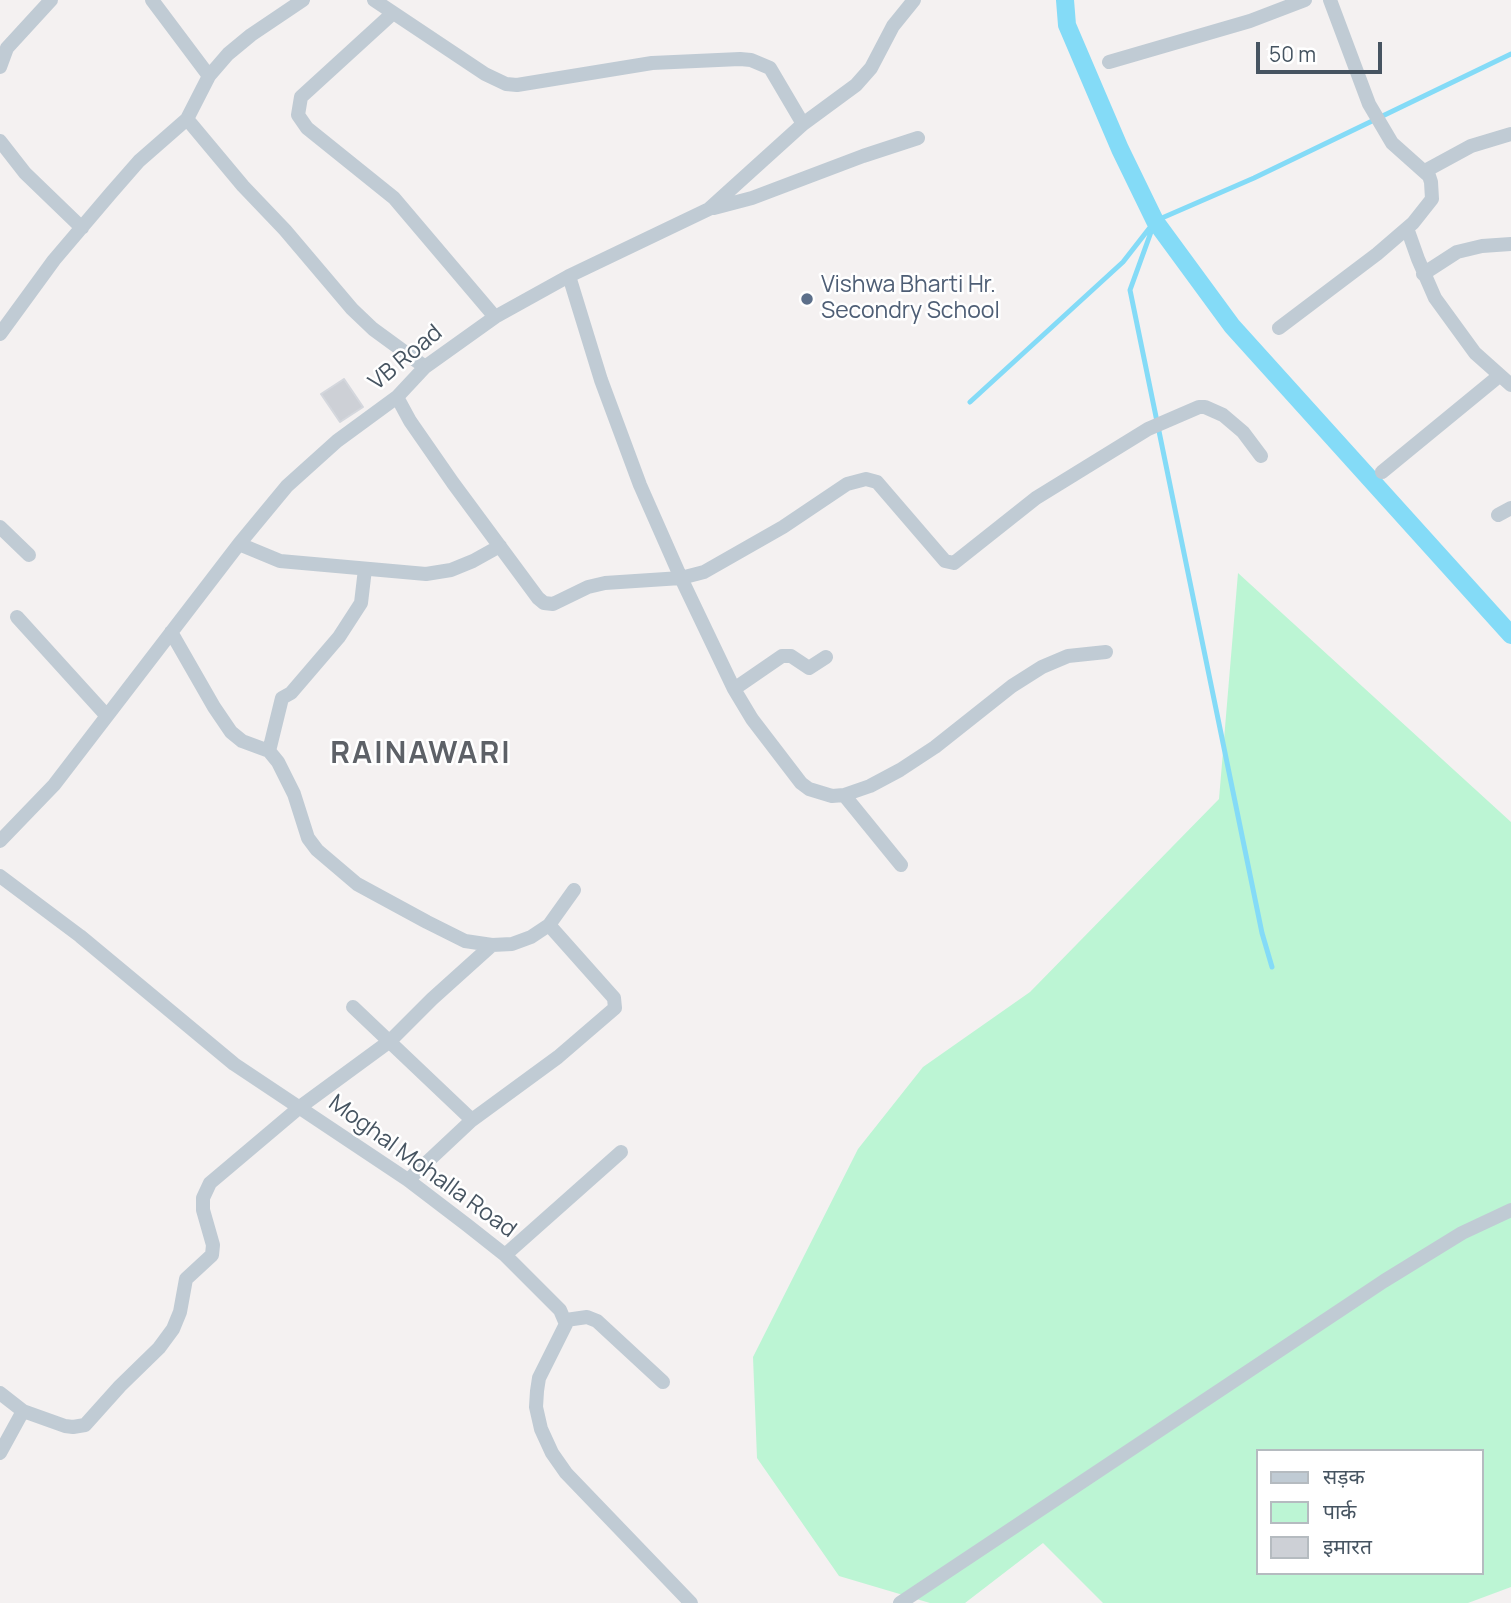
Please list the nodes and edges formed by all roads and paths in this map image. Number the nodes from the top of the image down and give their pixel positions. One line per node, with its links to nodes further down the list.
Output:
1 (51, 0): 9 (street)
2 (152, 0): 12 (street)
3 (303, 0): 12 (street)
4 (374, 0): 8 (street)
5 (914, 0): 14 (street, VB Road)
6 (1305, 0): 10 (street)
7 (1330, 0): 18 (street)
8 (393, 13): 14 (street); 25 (street)
9 (4, 48): 11 (street)
10 (1109, 62)
11 (0, 67)
12 (209, 76): 13 (street)
13 (187, 119): 20 (street); 28 (street)
14 (803, 124): 19 (street, VB Road)
15 (1511, 134): 18 (street)
16 (918, 138): 19 (street)
17 (0, 141): 20 (street)
18 (1425, 171): 21 (street)
19 (709, 209): 24 (street, VB Road)
20 (82, 228): 27 (street)
21 (1407, 228): 23 (street); 26 (street)
22 (1511, 244): 23 (street)
23 (1423, 274): 29 (street)
24 (569, 276): 25 (street, VB Road); 41 (street)
25 (495, 317): 28 (street, VB Road)
26 (1279, 328)
27 (0, 334)
28 (425, 367): 31 (street, VB Road)
29 (1499, 376): 30 (street); 33 (street)
30 (1511, 386)
31 (397, 397): 37 (street, VB Road); 38 (street)
32 (1261, 456): 41 (street)
33 (1382, 472)
34 (1511, 508): 35 (street)
35 (1497, 515)
36 (0, 527): 39 (street)
37 (239, 544): 40 (street); 43 (street, VB Road)
38 (500, 546): 40 (street); 41 (street)
39 (29, 555)
40 (365, 569): 48 (street)
41 (681, 578): 46 (street)
42 (17, 617): 47 (street)
43 (171, 632): 47 (street, VB Road); 48 (street)
44 (1106, 652): 49 (street)
45 (826, 657): 46 (street)
46 (734, 689): 49 (street)
47 (106, 715): 50 (street, VB Road)
48 (269, 751): 55 (street)
49 (844, 795): 51 (street)
50 (0, 841)
51 (901, 865)
52 (0, 876): 58 (street, Moghal Mohalla Road)
53 (574, 890): 54 (street)
54 (550, 925): 55 (street); 59 (street)
55 (492, 945): 57 (street)
56 (353, 1007): 57 (street)
57 (390, 1041): 58 (street); 59 (street)
58 (300, 1107): 61 (street, Moghal Mohalla Road); 67 (street)
59 (472, 1120): 61 (street)
60 (621, 1152): 63 (street)
61 (408, 1180): 63 (street, Moghal Mohalla Road)
62 (1511, 1210): 70 (street)
63 (505, 1255): 64 (street, Moghal Mohalla Road)
64 (566, 1320): 65 (street); 69 (street)
65 (663, 1382)
66 (0, 1393): 67 (street)
67 (23, 1411): 68 (street)
68 (0, 1452)
69 (691, 1603)
70 (900, 1603)

